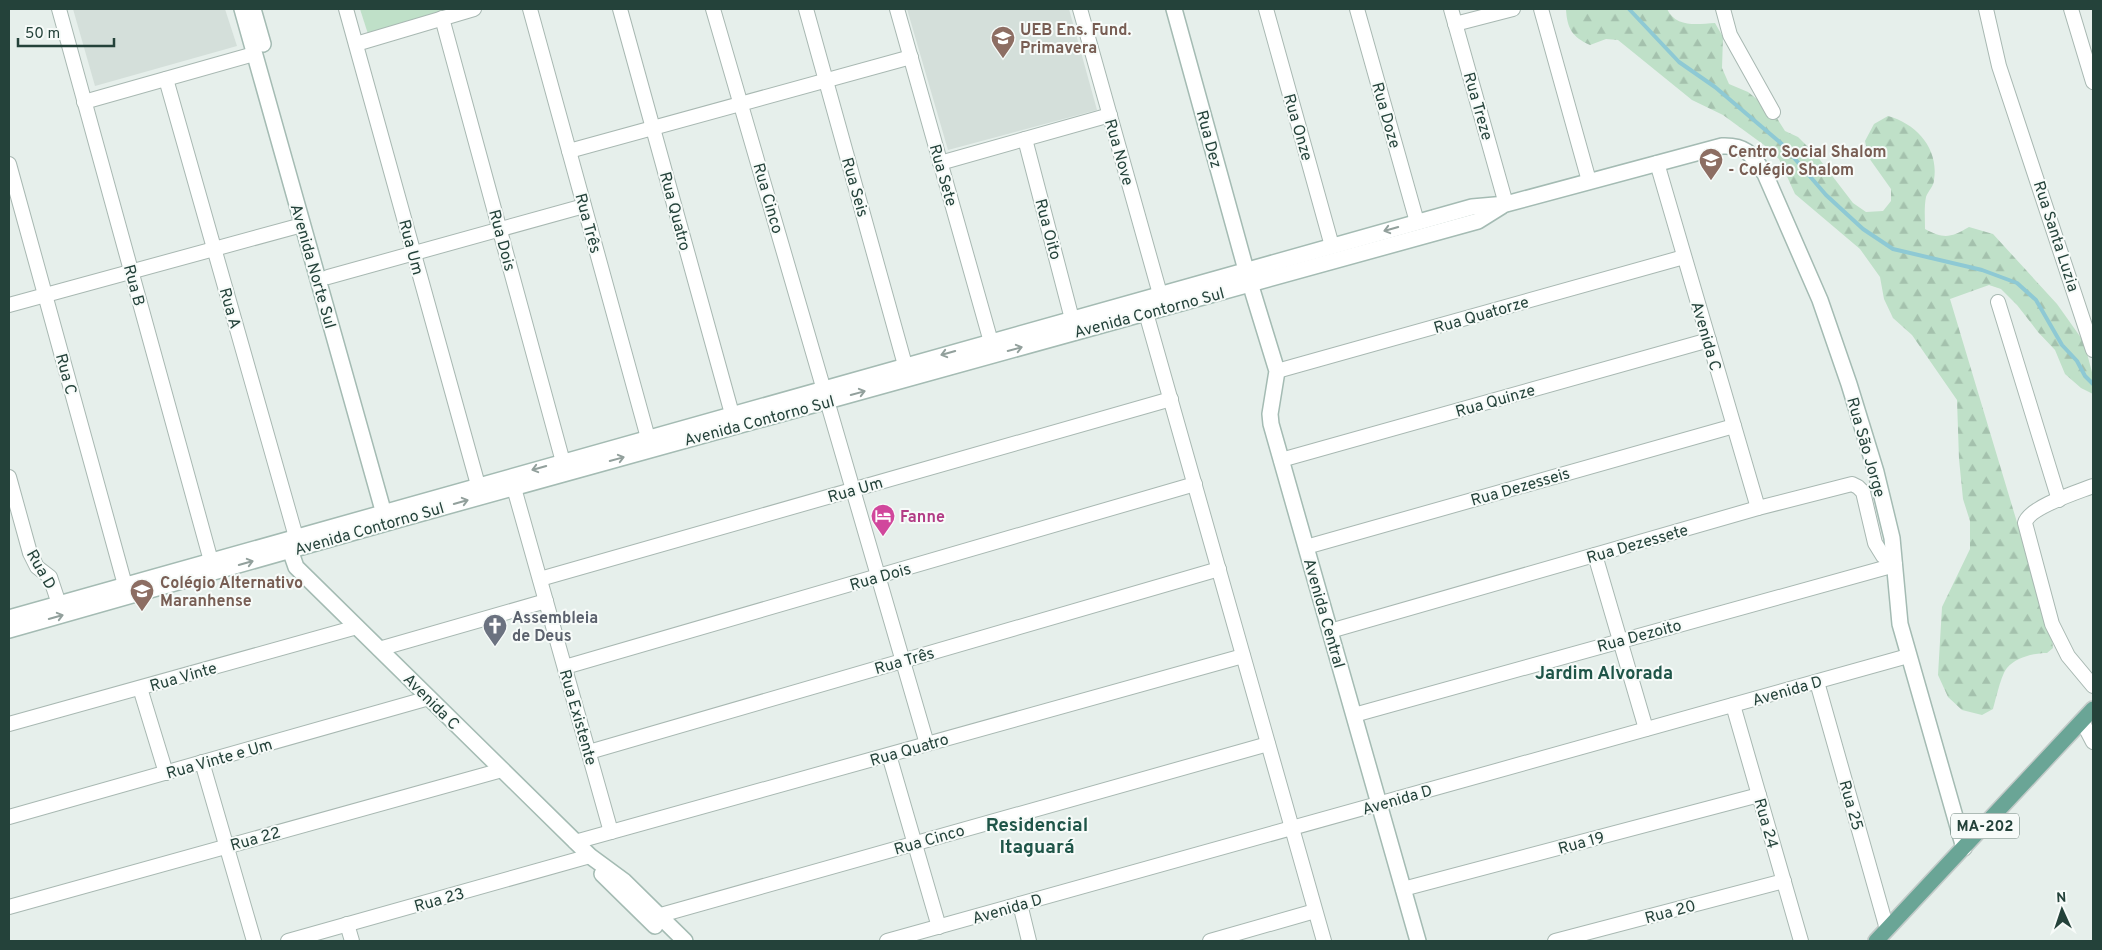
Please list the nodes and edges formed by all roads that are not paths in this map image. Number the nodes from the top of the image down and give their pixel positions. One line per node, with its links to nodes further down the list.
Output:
1 (59, 9): 29 (street, Rua B)
2 (242, 9): 24 (street, Avenida Norte Sul)
3 (253, 9): 50 (street, Avenida Norte Sul)
4 (346, 9): 23 (street, Rua Um)
5 (474, 9): 21 (street)
6 (530, 9): 35 (street, Rua Três)
7 (620, 9): 33 (street, Rua Quatro)
8 (714, 9): 30 (street, Rua Cinco)
9 (806, 9): 27 (street, Rua Seis)
10 (898, 9): 25 (street, Rua Sete)
11 (1080, 9): 32 (street, Rua Nove)
12 (1174, 9): 51 (street, Rua Dez)
13 (1266, 9): 45 (street, Rua Onze)
14 (1357, 9): 42 (street, Rua Doze)
15 (1451, 9): 22 (street, Rua Treze)
16 (1513, 9): 22 (street)
17 (1541, 9): 39 (street)
18 (1723, 9): 31 (street)
19 (1986, 9): 60 (street, Rua Santa Luzia)
20 (2071, 9): 28 (street)
21 (442, 18): 23 (street); 44 (street, Rua Dois)
22 (1455, 24): 40 (street, Rua Treze)
23 (356, 44): 47 (street, Rua Um)
24 (254, 54): 26 (street); 43 (street, Avenida Norte Sul)
25 (911, 57): 27 (street); 36 (street, Rua Sete)
26 (166, 79): 29 (street); 46 (street, Rua A)
27 (826, 80): 30 (street); 61 (street, Rua Seis)
28 (2093, 82)
29 (84, 102): 49 (street, Rua B)
30 (741, 103): 33 (street); 63 (street, Rua Cinco)
31 (1773, 112)
32 (1110, 115): 34 (street); 52 (street, Rua Nove)
33 (652, 128): 35 (street); 65 (street, Rua Quatro)
34 (1025, 139): 36 (street); 57 (street, Rua Oito)
35 (569, 150): 41 (street, Rua Três)
36 (940, 163): 59 (street, Rua Sete)
37 (1657, 163): 39 (street, Avenida Contorno Sul); 48 (street, Avenida C); 83 (street, Rua São Jorge)
38 (9, 164): 53 (street, Rua C)
39 (1589, 181): 40 (street, Avenida Contorno Sul)
40 (1506, 204): 42 (street, Avenida Contorno Sul); 51 (street, Avenida Contorno Sul)
41 (584, 206): 44 (street); 67 (street, Rua Três)
42 (1417, 222): 45 (street, Avenida Contorno Sul, one-way to 45)
43 (302, 225): 46 (street); 78 (street, Avenida Norte Sul)
44 (500, 229): 47 (street); 69 (street, Rua Dois)
45 (1332, 246): 51 (street, Avenida Contorno Sul)
46 (214, 249): 49 (street); 79 (street, Rua A)
47 (414, 253): 50 (street); 72 (street, Rua Um)
48 (1684, 257): 58 (street, Avenida C); 62 (street, Rua Quatorze)
49 (131, 271): 53 (street); 82 (street, Rua B)
50 (328, 277): 78 (street, Avenida Norte Sul)
51 (1248, 277): 52 (street, Avenida Contorno Sul); 56 (street, Avenida Contorno Sul); 62 (street, Avenida Central)
52 (1160, 294): 57 (street, Avenida Contorno Sul)
53 (45, 295): 55 (street); 87 (street, Rua C)
54 (1998, 302): 76 (street)
55 (9, 304)
56 (1146, 313): 63 (street, Avenida Contorno Sul, one-way to 56); 64 (street)
57 (1072, 319): 59 (street, Avenida Contorno Sul)
58 (1708, 340): 66 (street, Avenida C); 68 (street, Rua Quinze)
59 (991, 342): 61 (street, Avenida Contorno Sul, one-way to 61)
60 (2093, 350)
61 (906, 365): 63 (street, Avenida Contorno Sul)
62 (1277, 371): 68 (street, Avenida Central)
63 (826, 395): 65 (street, Avenida Contorno Sul); 74 (street, Avenida Contorno Sul, one-way to 63); 75 (street, Rua Cinco)
64 (1171, 399): 71 (street); 75 (street, Rua Um)
65 (732, 414): 67 (street, Avenida Contorno Sul)
66 (1734, 426): 77 (street, Avenida C); 80 (street, Rua Dezesseis)
67 (648, 438): 69 (street, Avenida Contorno Sul)
68 (1281, 460): 80 (street, Avenida Central)
69 (563, 462): 72 (street, Avenida Contorno Sul, one-way to 72)
70 (9, 477): 89 (street, Rua D)
71 (1195, 484): 84 (street); 85 (street, Rua Dois)
72 (478, 485): 78 (street, Avenida Contorno Sul)
73 (2093, 486): 76 (street)
74 (514, 488): 78 (street, Avenida Contorno Sul, one-way to 74); 86 (street, Rua Existente)
75 (853, 490): 85 (street, Rua Cinco); 86 (street, Rua Um)
76 (2059, 500): 101 (street)
77 (1758, 508): 81 (street, Rua Dezessete); 83 (street, Rua Dezessete)
78 (390, 516): 79 (street, Avenida Contorno Sul)
79 (291, 542): 82 (street, Avenida Contorno Sul); 91 (street, Avenida C); 92 (street, Avenida Contorno Sul, one-way to 79)
80 (1306, 547): 93 (street, Avenida Central)
81 (1595, 555): 93 (street, Rua Dezessete); 94 (street)
82 (211, 560): 87 (street, Avenida Contorno Sul)
83 (1894, 565): 94 (street, Rua Dezoito); 97 (street, Rua São Jorge)
84 (1218, 569): 96 (street); 98 (street, Rua Três)
85 (878, 576): 98 (street, Rua Cinco); 99 (street, Rua Dois)
86 (540, 579): 88 (street, Rua Existente)
87 (125, 585): 89 (street, Avenida Contorno Sul)
88 (546, 601): 95 (street); 99 (street, Rua Existente)
89 (59, 604): 90 (street, Avenida Contorno Sul)
90 (9, 618)
91 (357, 628): 95 (street, Avenida C); 102 (street, Rua Vinte)
92 (9, 630)
93 (1330, 631): 106 (street, Avenida Central)
94 (1620, 640): 106 (street, Rua Dezoito); 109 (street)
95 (379, 649): 103 (street, Avenida C)
96 (1243, 656): 111 (street, Rua Quatro); 112 (street)
97 (1908, 656): 100 (street, Avenida D); 126 (street, Rua São Jorge)
98 (903, 661): 111 (street, Rua Cinco); 113 (street, Rua Três)
99 (565, 667): 113 (street, Rua Existente)
100 (1817, 682): 104 (street, Avenida D); 136 (street, Rua 25)
101 (2093, 686)
102 (140, 688): 108 (street, Rua Vinte); 117 (street)
103 (429, 698): 115 (street, Rua Vinte e Um); 116 (street, Avenida C)
104 (1733, 705): 109 (street, Avenida D); 118 (street, Rua 24)
105 (2093, 709): 107 (main road, MA-202)
106 (1354, 715): 119 (street, Avenida Central)
107 (2082, 721): 110 (street); 126 (main road, MA-202)
108 (9, 724)
109 (1646, 729): 119 (street, Avenida D)
110 (2093, 742)
111 (927, 744): 114 (street, Rua Quatro)
112 (1268, 744): 121 (street); 124 (street, Rua Cinco)
113 (588, 752): 122 (street, Rua Existente)
114 (889, 754): 122 (street, Rua Quatro); 124 (street)
115 (202, 762): 117 (street, Rua Vinte e Um); 125 (street)
116 (502, 770): 123 (street, Avenida C); 125 (street, Rua 22)
117 (166, 773): 120 (street, Rua Vinte e Um)
118 (1759, 795): 128 (street, Rua 24); 129 (street, Rua 19)
119 (1379, 804): 121 (street, Avenida D); 129 (street, Avenida Central)
120 (9, 817)
121 (1292, 828): 130 (street, Avenida D); 132 (street)
122 (611, 832): 123 (street, Rua Quatro)
123 (575, 842): 127 (street, Avenida C)
124 (914, 844): 133 (street, Rua Cinco); 135 (street)
125 (226, 846): 131 (street, Rua 22); 137 (street)
126 (1964, 848): 136 (main road, MA-202)
127 (590, 856): 133 (street, Avenida C); 134 (street, Rua 23)
128 (1784, 881): 147 (street, Rua 20); 148 (street, Rua 24)
129 (1403, 889): 146 (street, Avenida Central)
130 (1020, 904): 135 (street, Avenida D); 143 (street)
131 (9, 908)
132 (1315, 911): 144 (street); 145 (street)
133 (653, 917): 140 (street, Avenida C); 141 (street, Avenida C)
134 (347, 924): 138 (street, Rua 23); 139 (street)
135 (938, 927): 142 (street, Avenida D)
136 (1887, 929): 149 (main road, MA-202)
137 (254, 941)
138 (288, 941)
139 (352, 941)
140 (670, 941)
141 (685, 941)
142 (887, 941)
143 (1029, 941)
144 (1210, 941)
145 (1324, 941)
146 (1418, 941)
147 (1555, 941)
148 (1801, 941)
149 (1876, 941)

